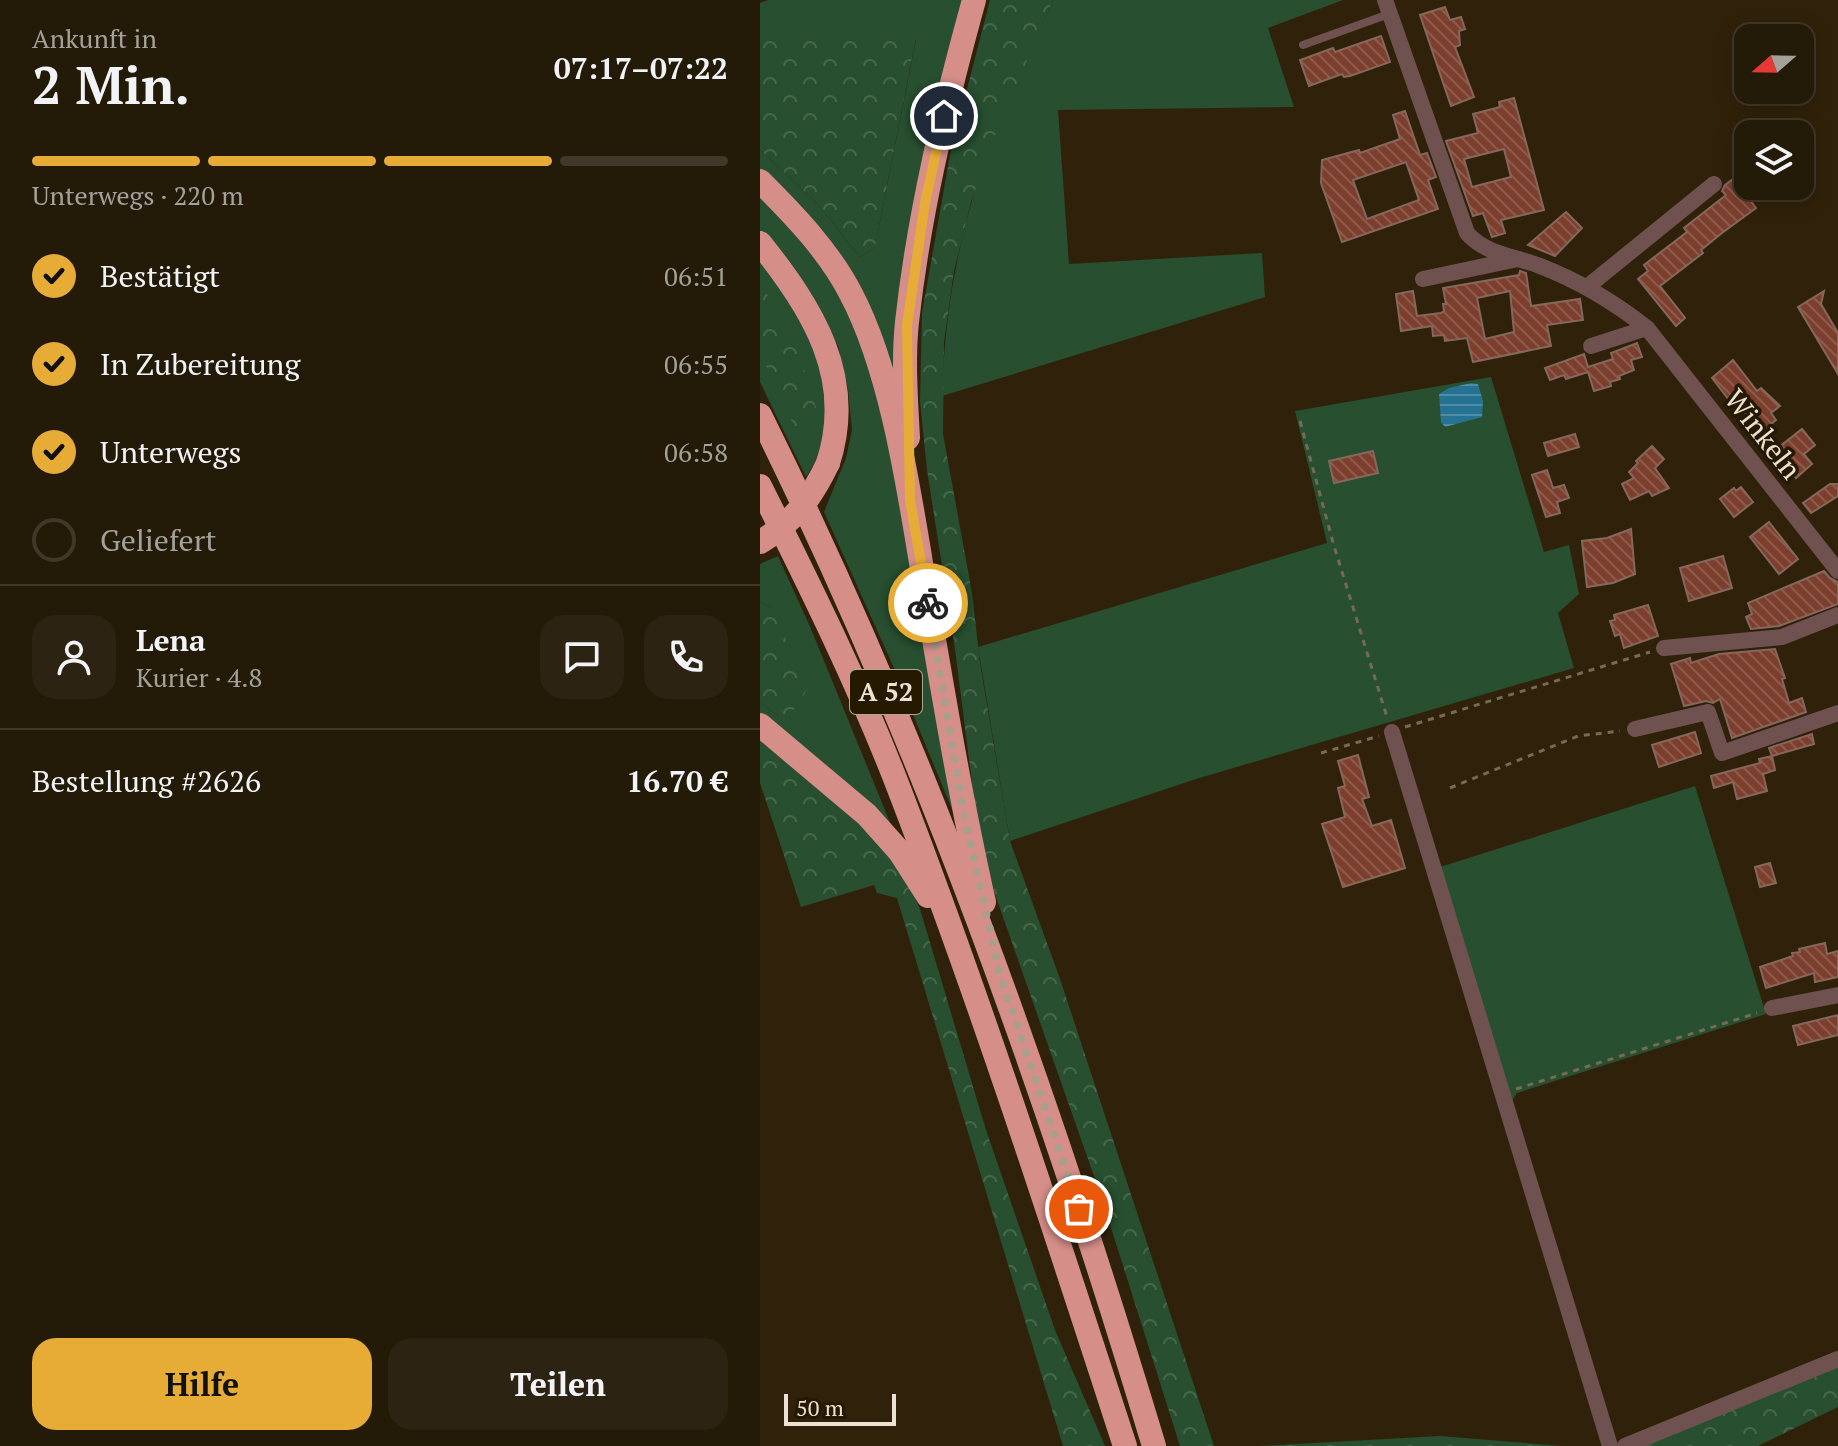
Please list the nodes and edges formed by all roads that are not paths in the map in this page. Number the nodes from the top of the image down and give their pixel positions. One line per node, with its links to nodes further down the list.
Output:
1 (974, 0): 14 (highway)
2 (1387, 7): 3 (lane); 7 (street, Winkeln)
3 (1303, 45)
4 (760, 181): 14 (highway)
5 (1714, 184): 9 (street)
6 (760, 243): 15 (highway, bridge)
7 (1520, 259): 8 (street); 9 (street, Winkeln)
8 (1423, 279)
9 (1587, 287): 10 (street, Winkeln)
10 (1647, 328): 11 (street); 16 (street, Winkeln)
11 (1591, 346)
12 (760, 415): 24 (highway, A 52)
13 (760, 486): 23 (highway, A 52)
14 (910, 500): 24 (highway)
15 (760, 542)
16 (1838, 571)
17 (1838, 615): 18 (street)
18 (1664, 648)
19 (1838, 713): 21 (street)
20 (760, 725): 23 (highway)
21 (1635, 729)
22 (1392, 732): 30 (street)
23 (954, 939): 28 (highway, A 52)
24 (1000, 975): 29 (highway, A 52)
25 (1838, 995): 26 (street)
26 (1772, 1008)
27 (1838, 1359): 31 (street)
28 (1125, 1446)
29 (1154, 1446)
30 (1610, 1446)
31 (1625, 1446)

